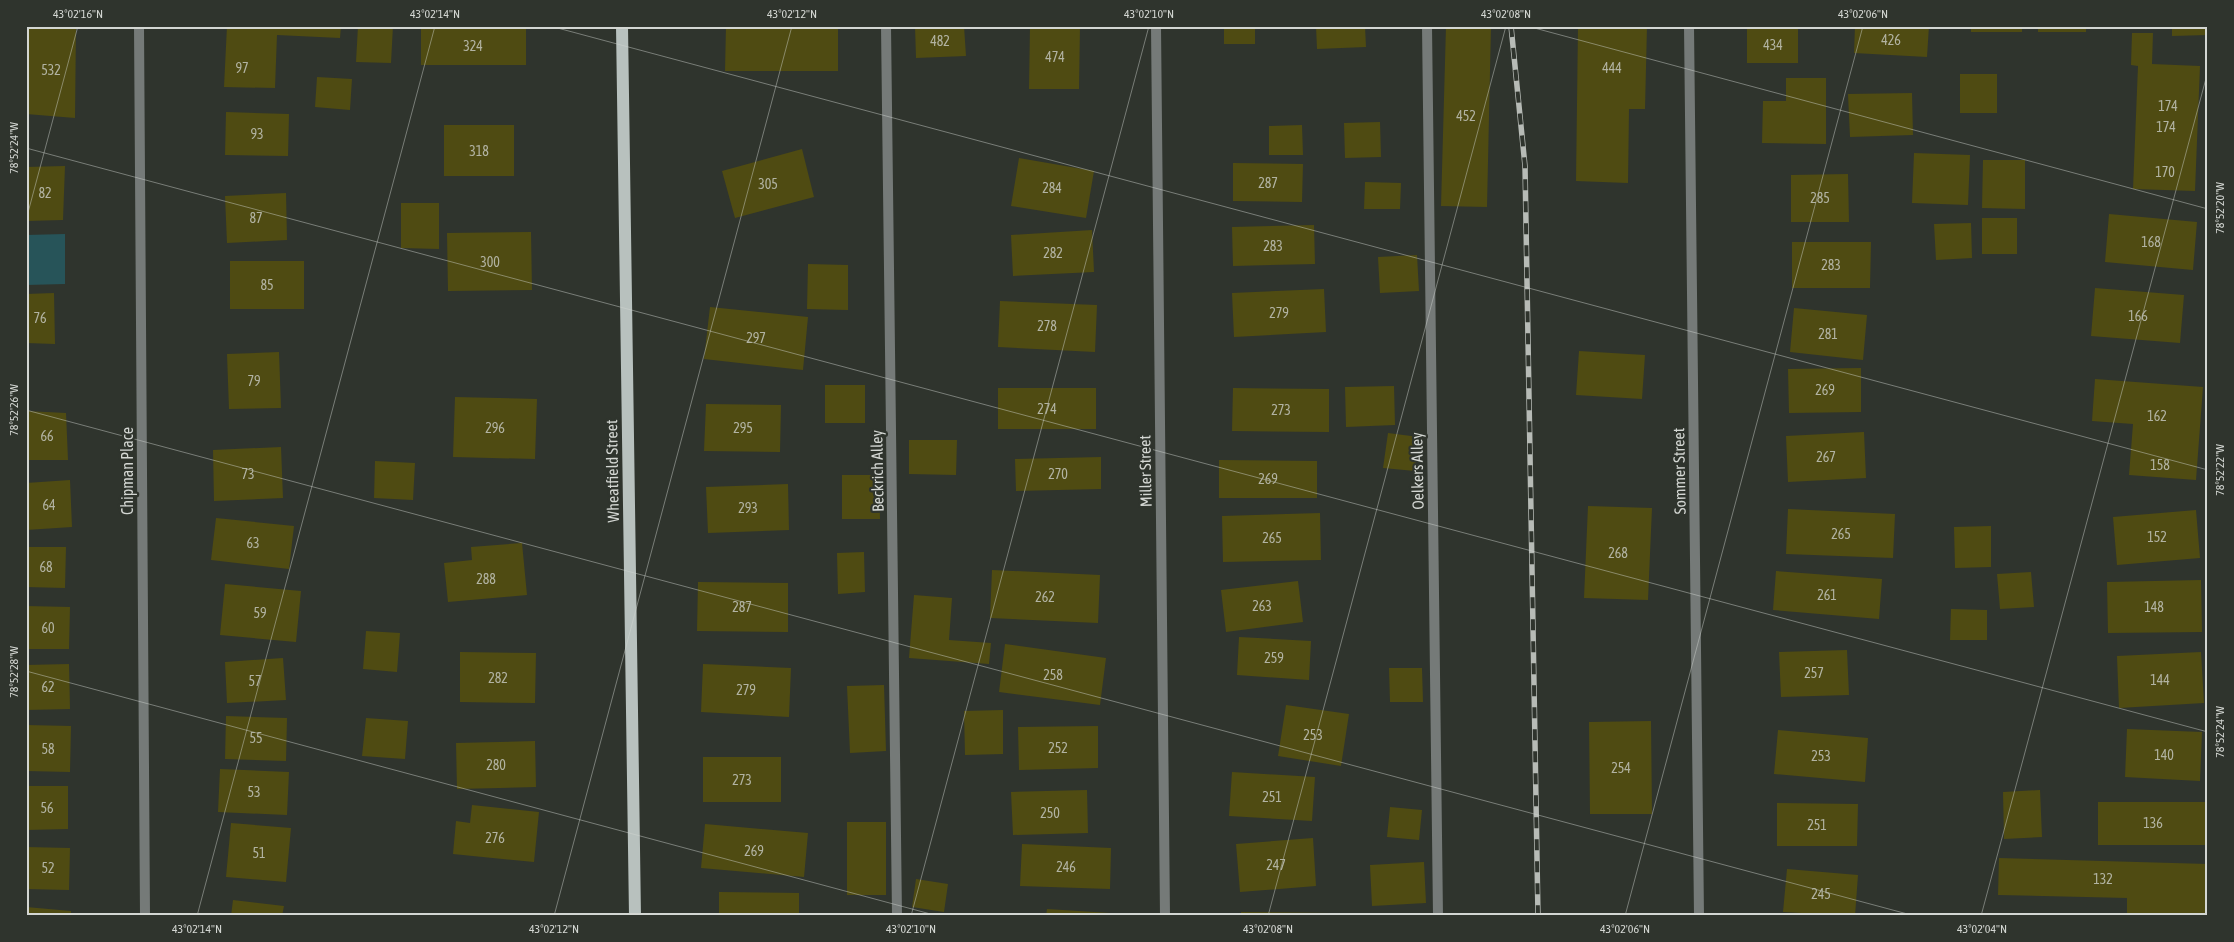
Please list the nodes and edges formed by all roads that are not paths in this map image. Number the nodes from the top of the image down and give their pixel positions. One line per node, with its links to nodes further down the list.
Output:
1 (139, 26): 7 (street, Chipman Place)
2 (622, 26): 8 (main road, Wheatfield Street)
3 (886, 26): 9 (street, Beckrich Alley)
4 (1156, 26): 10 (street, Miller Street)
5 (1427, 26): 11 (street, Oelkers Alley)
6 (1689, 26): 12 (street, Sommer Street)
7 (146, 916)
8 (635, 916)
9 (898, 916)
10 (1165, 916)
11 (1438, 916)
12 (1699, 916)

